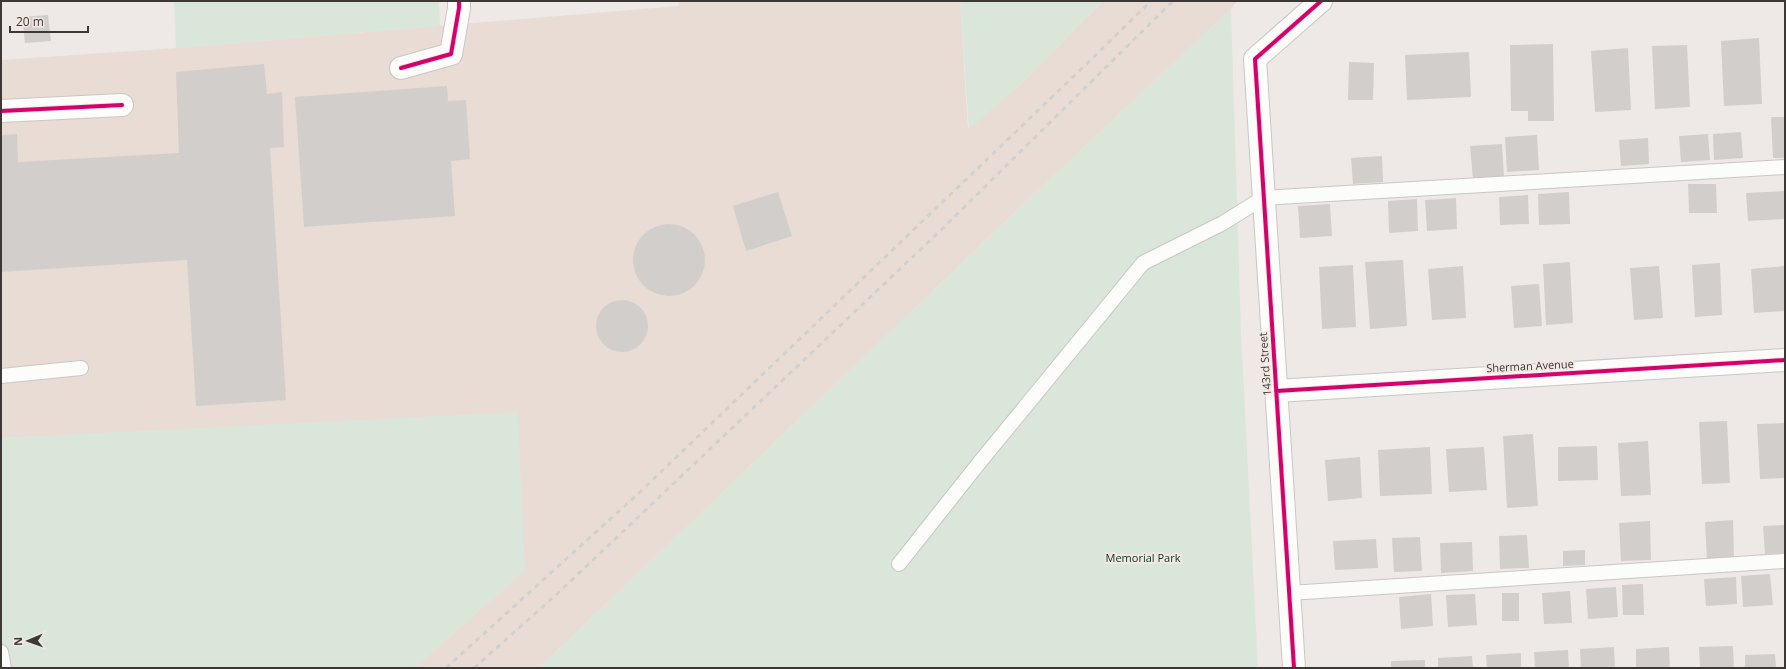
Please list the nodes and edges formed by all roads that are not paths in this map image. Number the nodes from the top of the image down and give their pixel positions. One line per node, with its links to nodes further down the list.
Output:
1 (459, 1): 3 (street)
2 (1321, 1): 7 (street, 143rd Street)
3 (402, 68)
4 (122, 105): 5 (street)
5 (1, 111)
6 (1785, 167): 7 (lane)
7 (1263, 198): 11 (street, 143rd Street); 13 (lane)
8 (1785, 360): 11 (street, Sherman Avenue)
9 (81, 368): 10 (lane)
10 (1, 376)
11 (1276, 391): 14 (street, 143rd Street)
12 (1785, 561): 14 (lane)
13 (899, 564)
14 (1289, 593): 17 (street, 143rd Street)
15 (1, 652): 16 (lane)
16 (4, 668)
17 (1294, 668)

